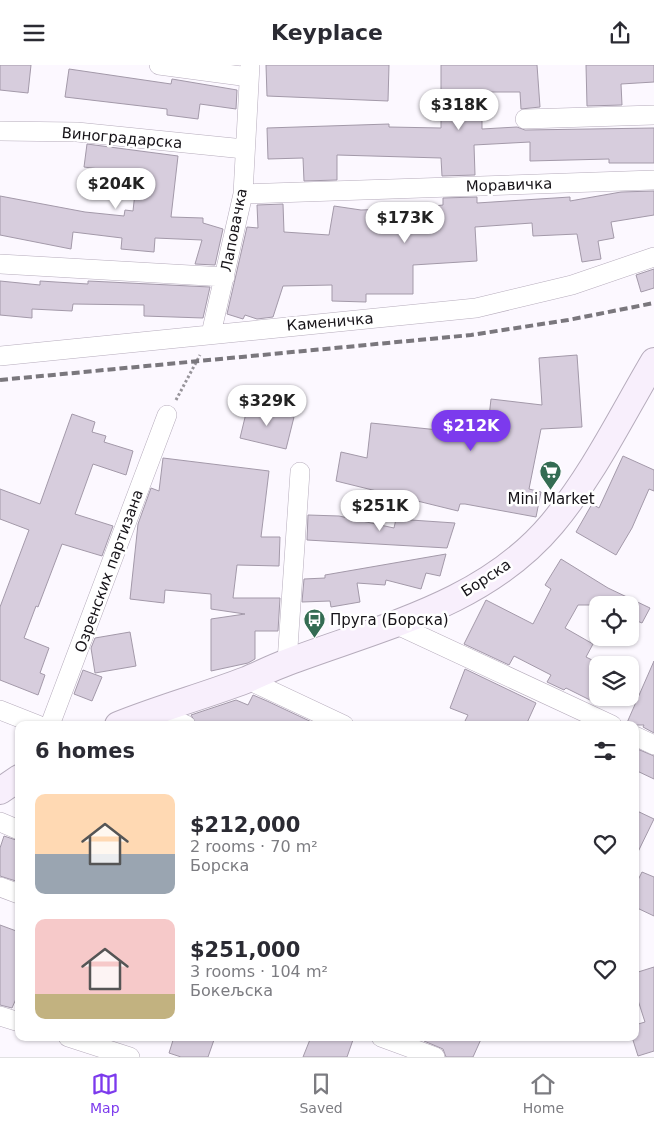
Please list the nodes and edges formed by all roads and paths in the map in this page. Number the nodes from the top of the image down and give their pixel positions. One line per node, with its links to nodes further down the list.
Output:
1 (159, 65): 2 (street)
2 (250, 71): 6 (street, Лаповачка)
3 (654, 115): 4 (street)
4 (525, 119)
5 (0, 131): 6 (street, Виноградарска)
6 (244, 149): 8 (street, Лаповачка)
7 (654, 180): 8 (street, Моравичка)
8 (244, 194): 11 (street, Лаповачка)
9 (654, 257): 12 (street, Каменичка)
10 (0, 263): 11 (street)
11 (225, 277): 12 (street, Лаповачка)
12 (211, 333): 13 (street, Каменичка); 15 (path)
13 (0, 356)
14 (651, 371): 17 (street, Борска)
15 (167, 415): 23 (street, Озренских партизана)
16 (300, 472): 18 (street)
17 (397, 625): 18 (street, Борска); 27 (street)
18 (287, 662): 19 (street, Борска)
19 (246, 679): 21 (street, Борска); 26 (street)
20 (0, 710): 22 (street)
21 (154, 711): 24 (street, Борска); 25 (street)
22 (28, 721)
23 (52, 721)
24 (128, 721)
25 (177, 721)
26 (335, 721)
27 (603, 721)
28 (639, 738): 29 (street)
29 (654, 745)
30 (15, 781): 31 (street)
31 (0, 791)
32 (0, 822): 33 (street)
33 (15, 828)
34 (0, 887): 35 (street)
35 (15, 893)
36 (0, 1016): 37 (street)
37 (15, 1021)
38 (80, 1041): 40 (street)
39 (392, 1041): 41 (street)
40 (130, 1057)
41 (435, 1057)

